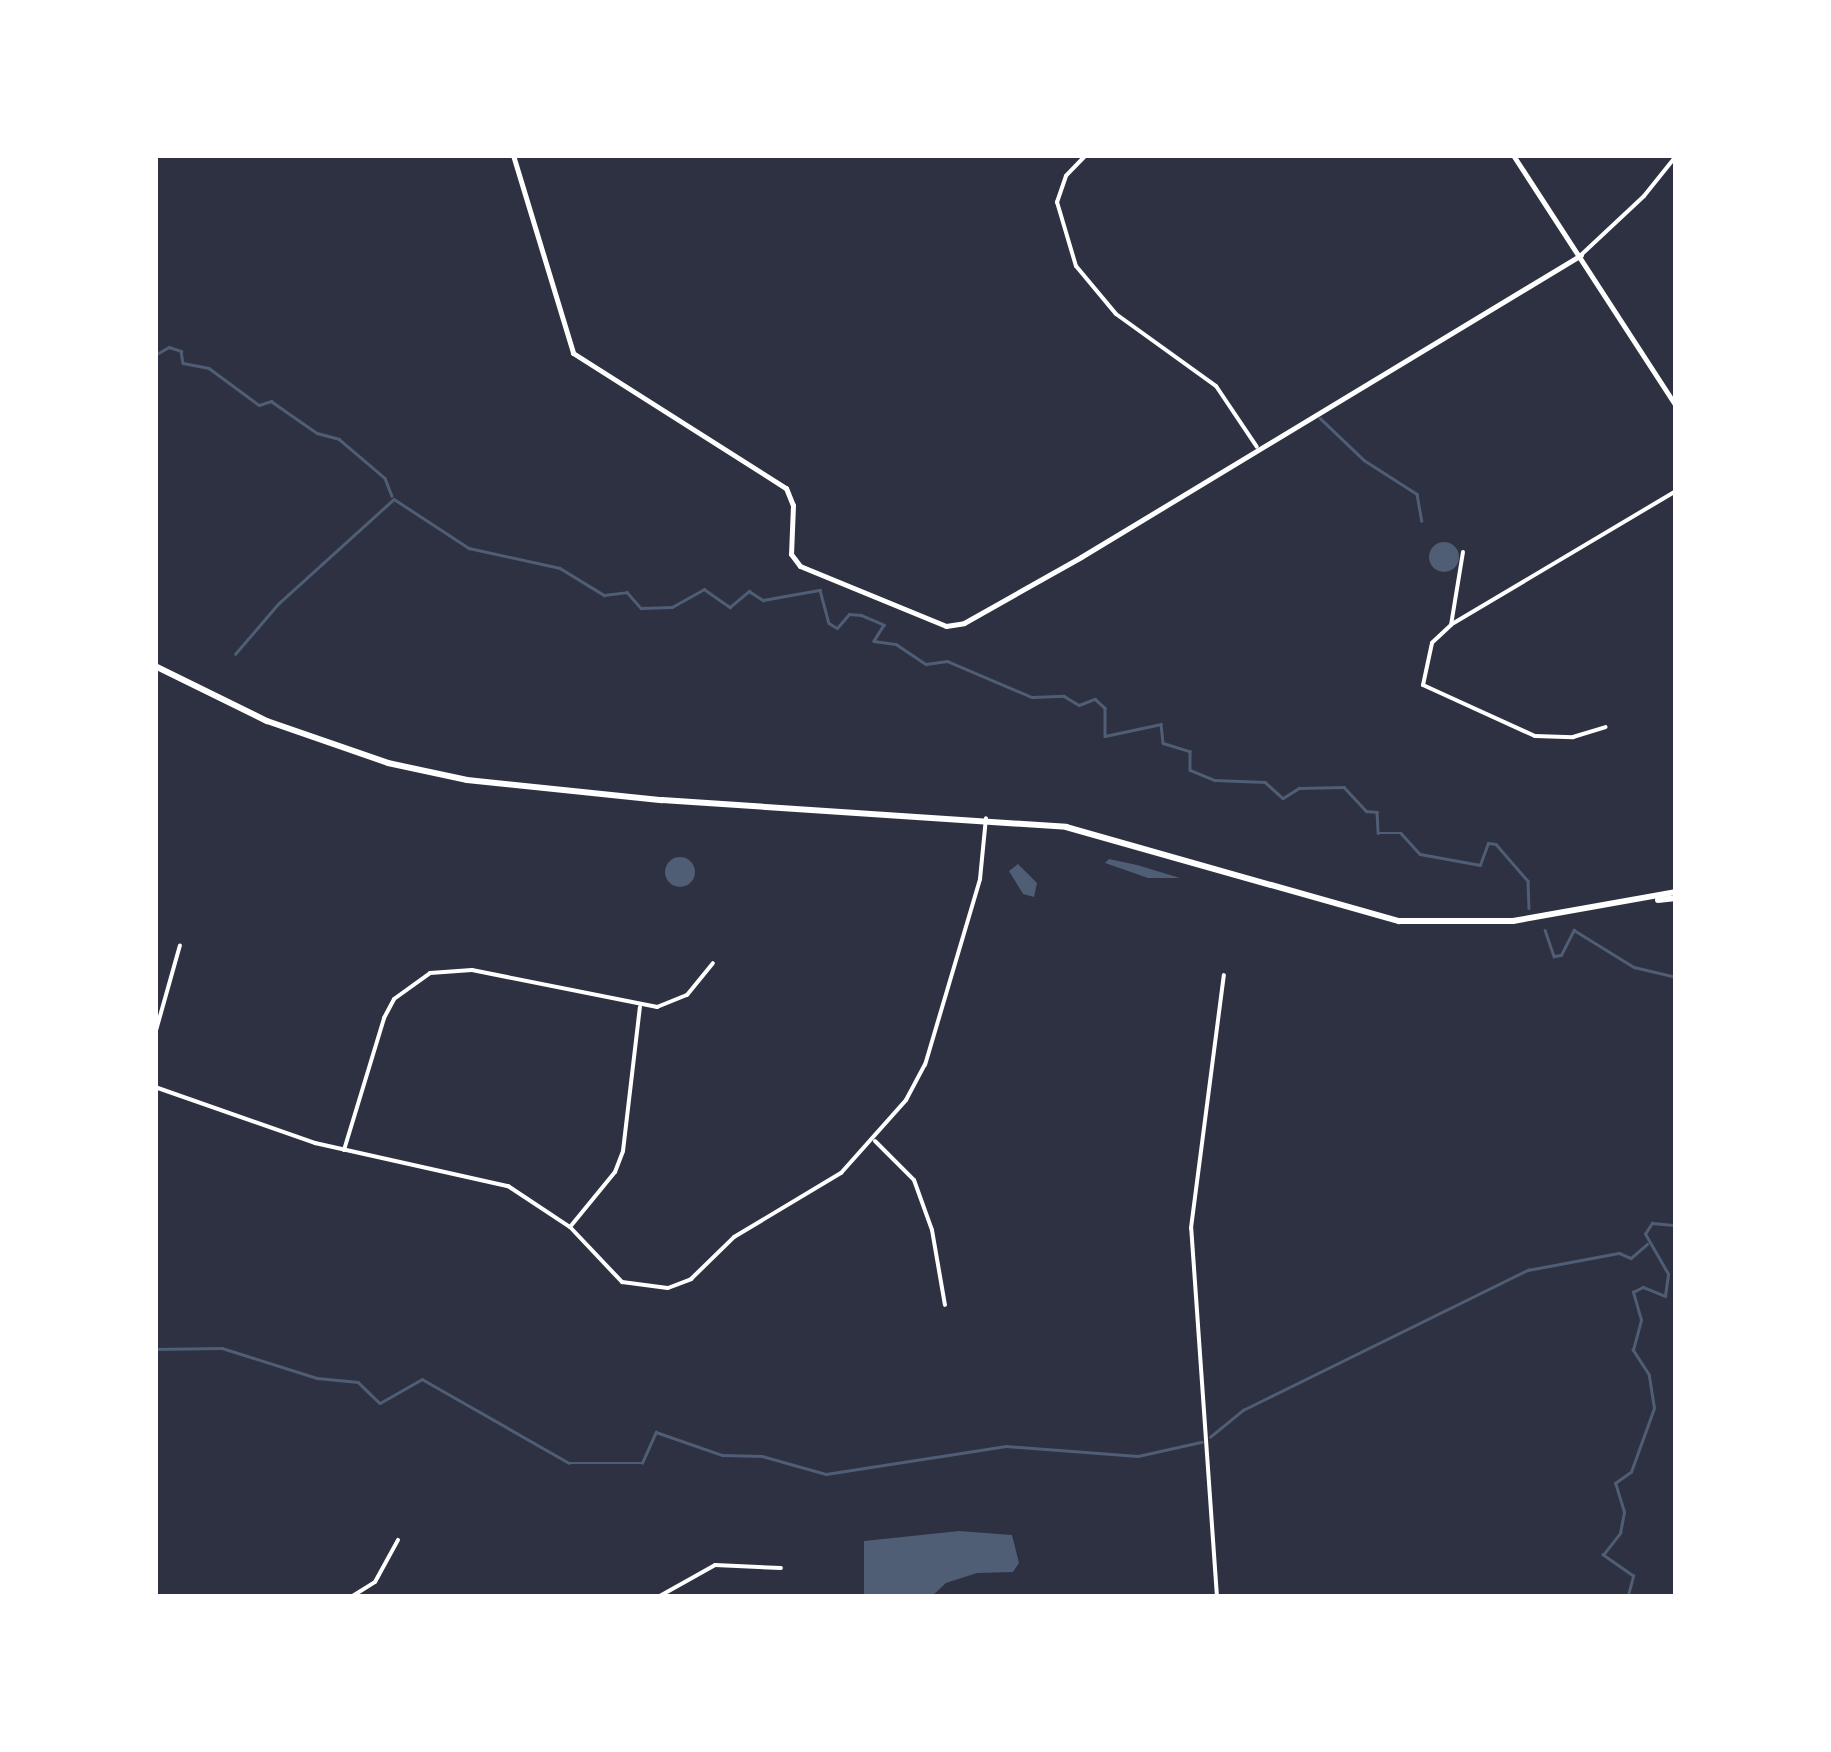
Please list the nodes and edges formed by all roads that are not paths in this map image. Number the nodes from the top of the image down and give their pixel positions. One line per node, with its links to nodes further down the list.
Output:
1 (513, 155): 7 (street)
2 (1086, 155): 7 (street)
3 (1514, 155): 5 (street)
4 (1676, 156): 5 (street)
5 (1581, 256): 6 (street); 7 (street)
6 (1676, 406)
7 (1258, 448)
8 (1676, 491): 10 (street)
9 (1462, 552): 10 (street)
10 (1451, 625): 12 (street)
11 (155, 666): 13 (main road)
12 (1605, 727)
13 (986, 818): 14 (main road); 21 (street)
14 (1676, 895)
15 (180, 945): 19 (street)
16 (713, 963): 18 (street)
17 (1224, 975): 29 (street)
18 (640, 1008): 22 (street); 23 (street)
19 (155, 1034)
20 (155, 1086): 22 (street)
21 (875, 1141): 23 (street); 24 (street)
22 (344, 1150): 23 (street)
23 (570, 1227)
24 (945, 1305)
25 (398, 1540): 27 (street)
26 (781, 1568): 28 (street)
27 (351, 1597)
28 (658, 1597)
29 (1217, 1597)

